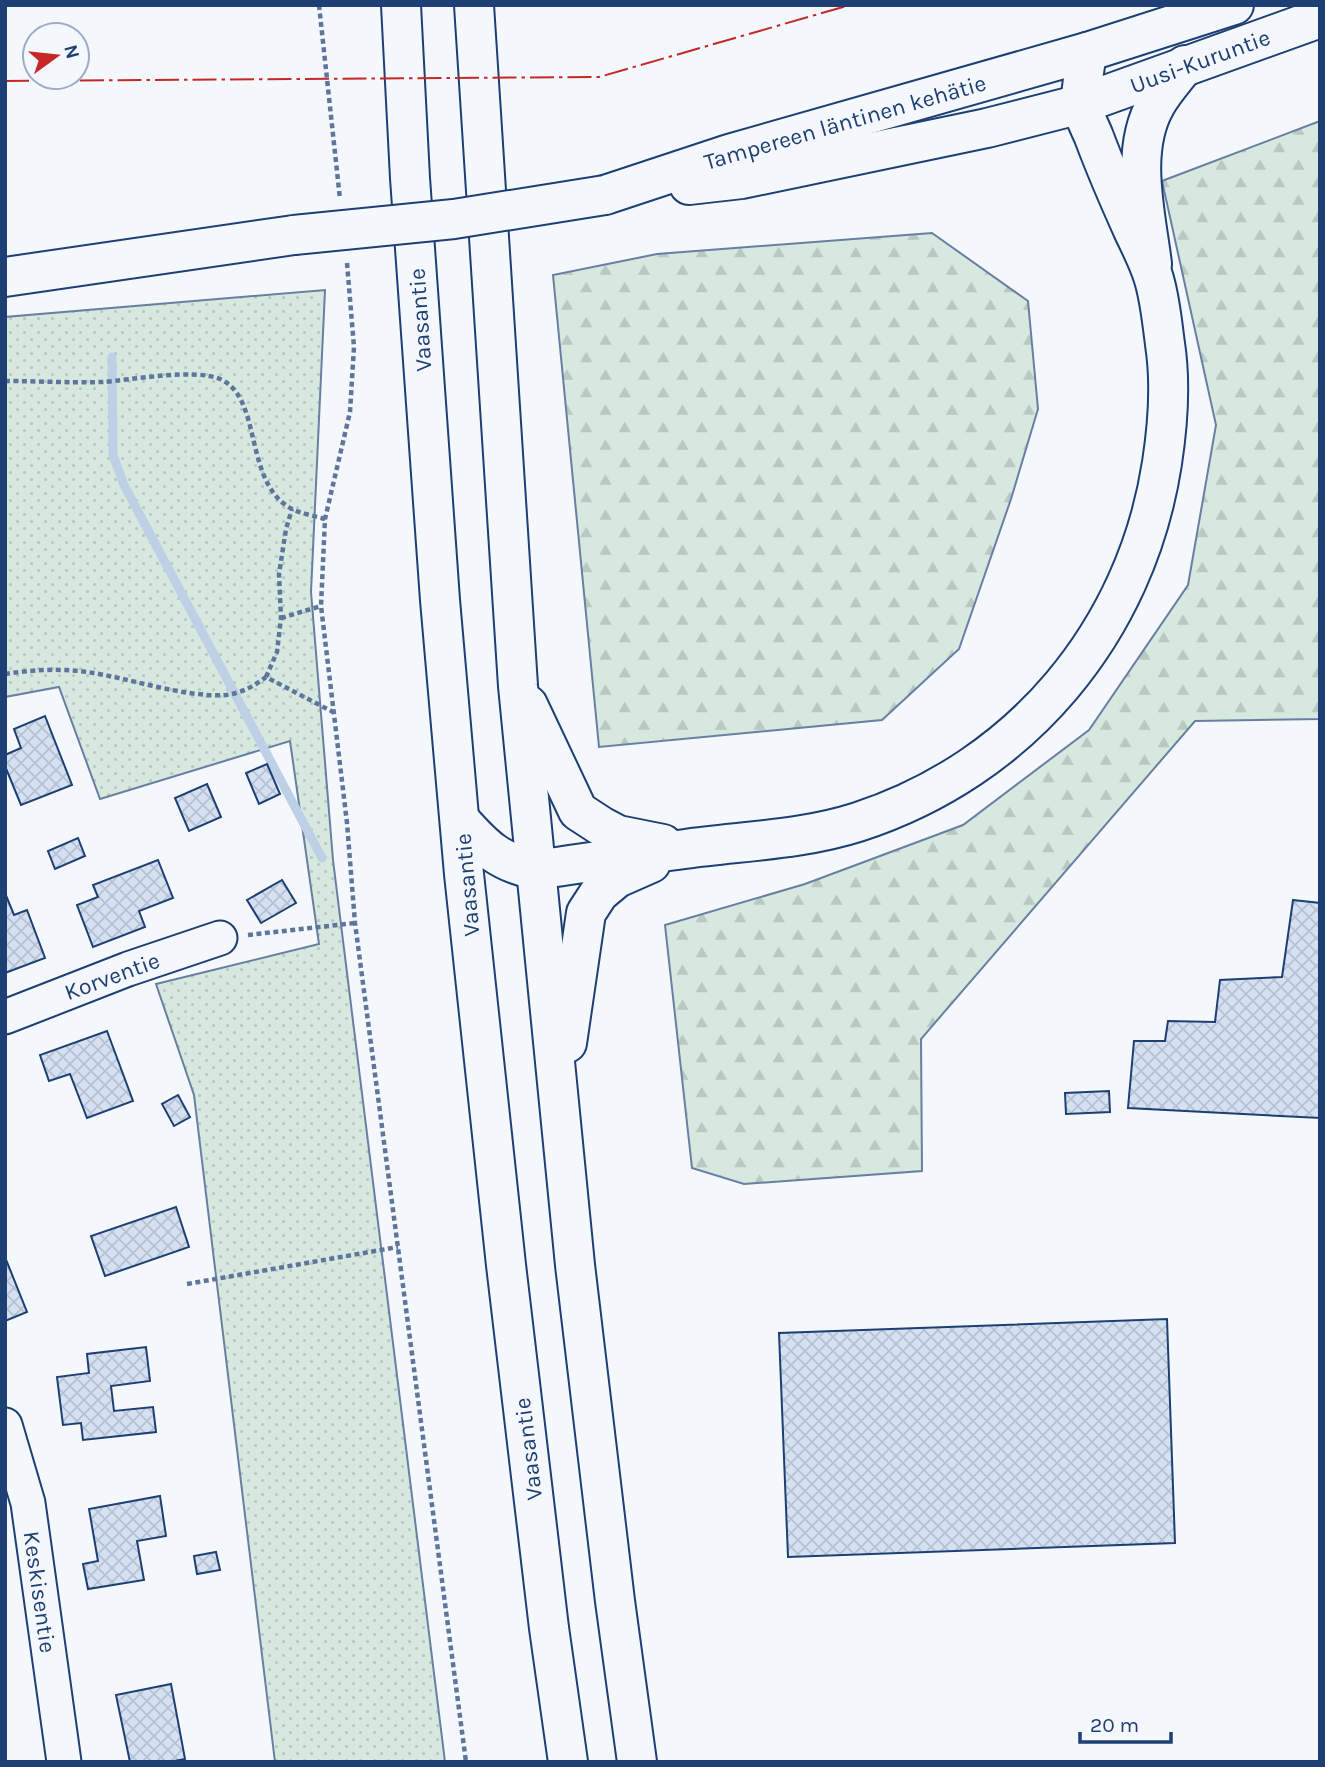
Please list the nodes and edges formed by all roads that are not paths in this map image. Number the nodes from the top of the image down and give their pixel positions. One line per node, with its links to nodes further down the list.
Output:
1 (401, 5): 14 (main road, Vaasantie)
2 (474, 5): 13 (main road)
3 (1234, 5): 5 (main road, Uusi-Kuruntie)
4 (1320, 18): 6 (main road, Uusi-Kuruntie)
5 (1087, 52): 7 (main road); 8 (main road, Tampereen läntinen kehätie)
6 (1185, 65): 7 (main road, Uusi-Kuruntie); 11 (main road)
7 (1081, 104): 8 (main road, Tampereen läntinen kehätie); 11 (main road)
8 (605, 195): 9 (main road, Tampereen läntinen kehätie, bridge)
9 (156, 255): 10 (main road); 12 (main road)
10 (5, 256)
11 (1154, 276): 15 (main road)
12 (5, 277)
13 (518, 686): 15 (main road); 16 (main road)
14 (461, 821): 16 (main road); 22 (main road, Vaasantie)
15 (685, 849): 16 (main road); 19 (main road)
16 (536, 870): 19 (main road)
17 (220, 938): 18 (street, Korventie)
18 (5, 1017)
19 (558, 1106): 23 (main road)
20 (5, 1425): 21 (street, Keskisentie)
21 (64, 1762)
22 (568, 1762)
23 (638, 1762)

